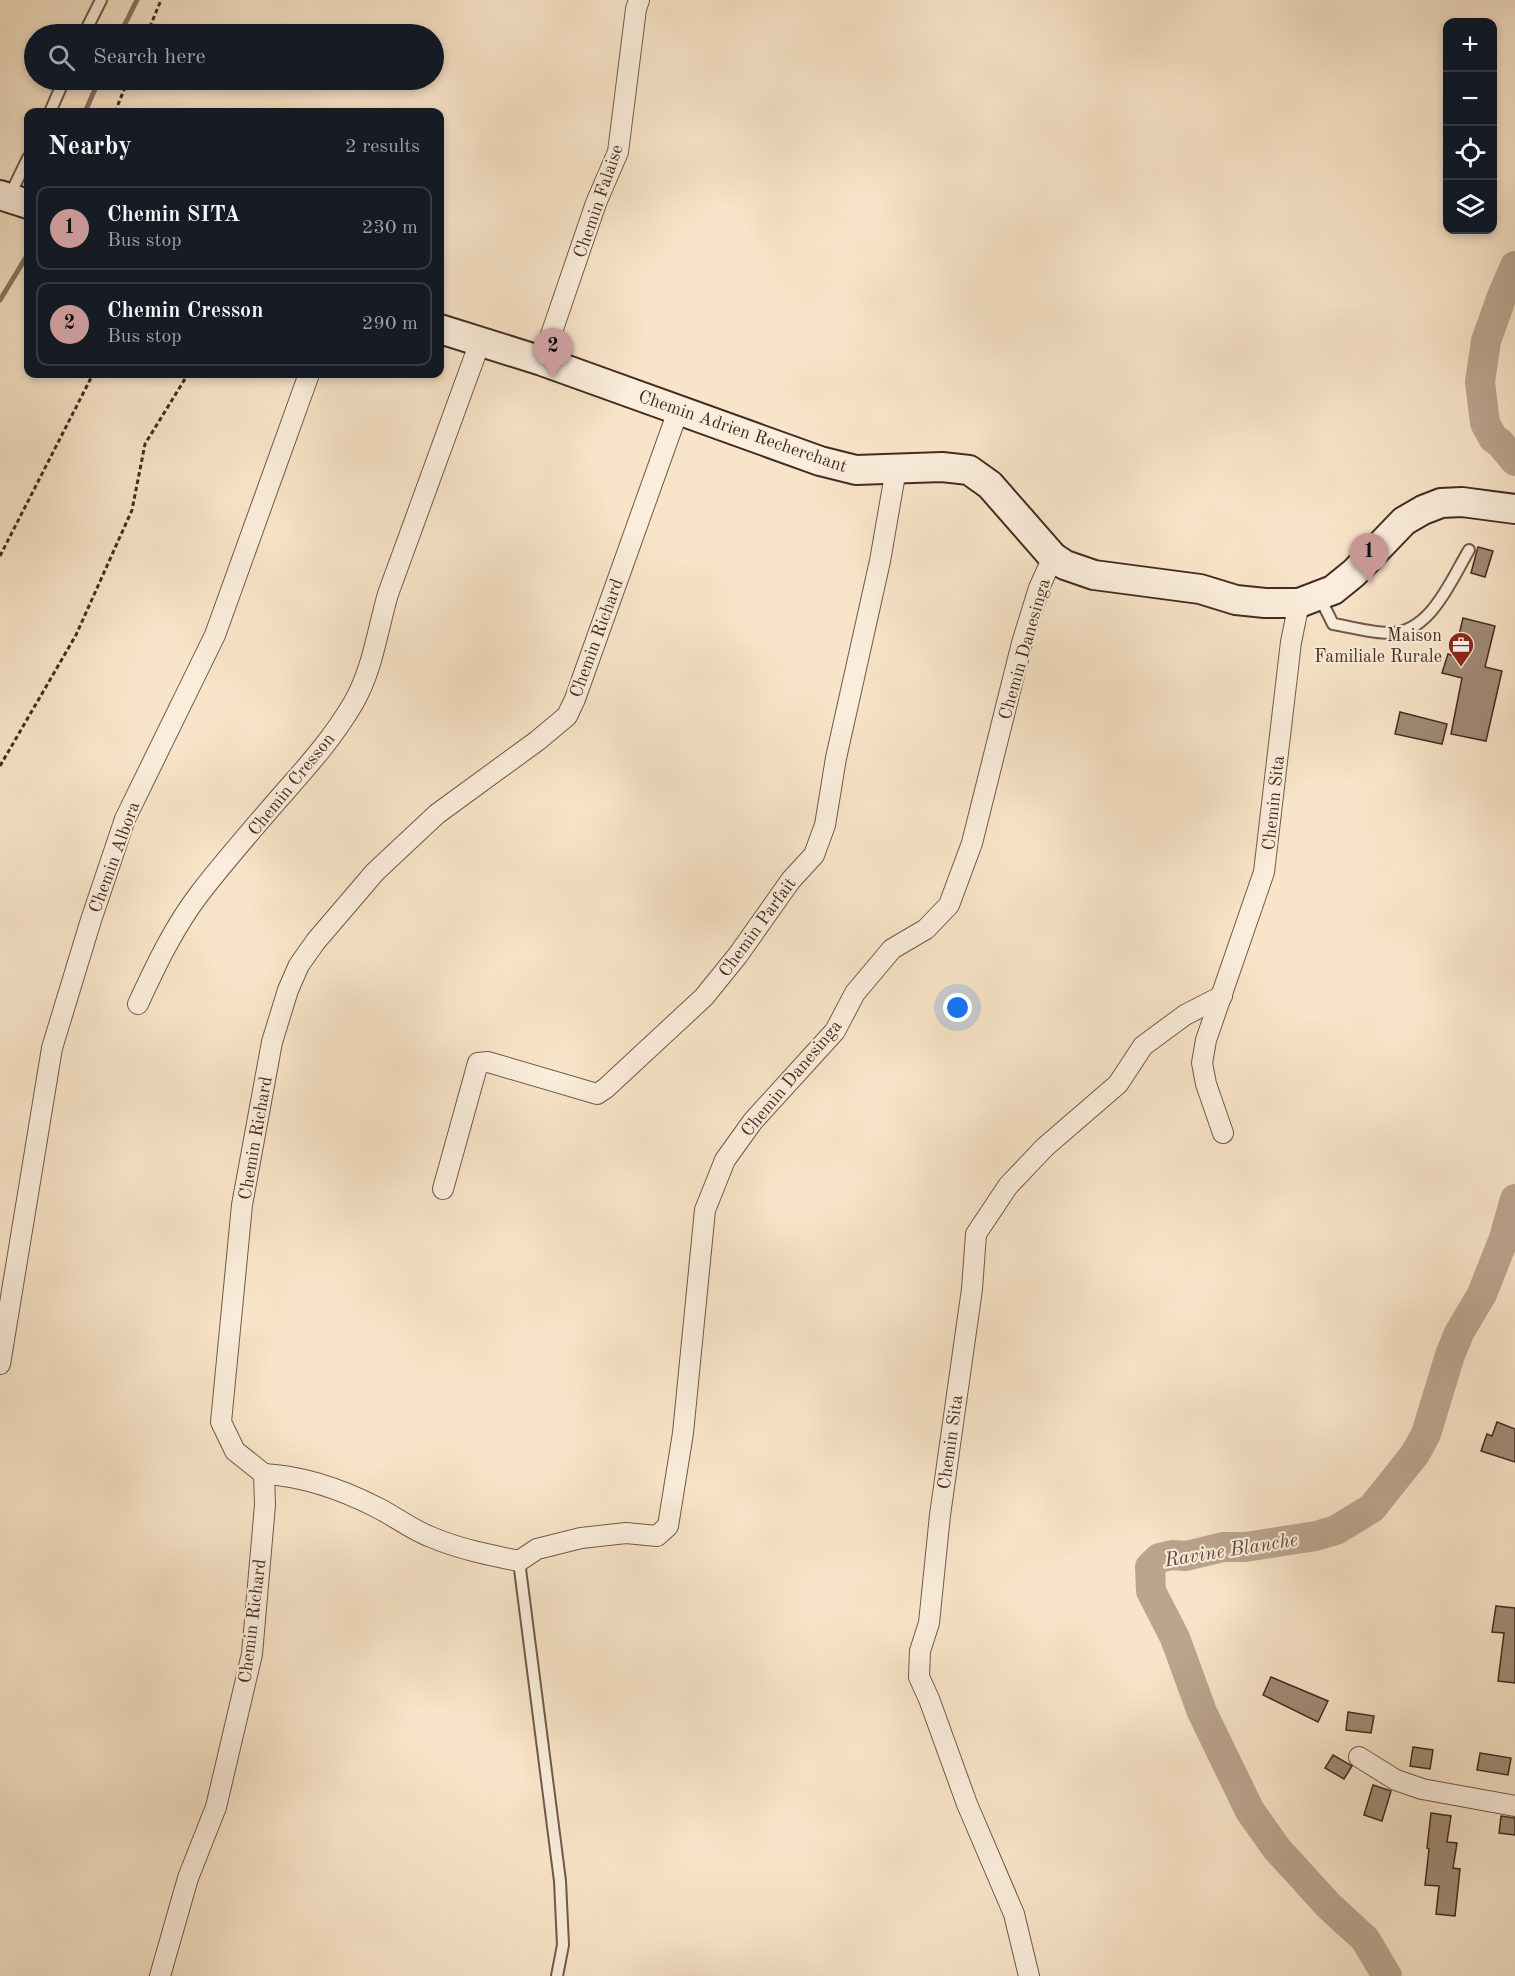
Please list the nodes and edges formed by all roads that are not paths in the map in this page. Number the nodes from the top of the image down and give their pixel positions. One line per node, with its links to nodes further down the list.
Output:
1 (100, 0): 3 (lane)
2 (639, 0): 10 (street, Chemin Falaise)
3 (89, 24)
4 (60, 90): 5 (lane)
5 (52, 108)
6 (24, 171): 7 (lane)
7 (15, 200)
8 (444, 330): 9 (main road, Chemin Adrien Recherchant)
9 (480, 342): 10 (main road, Chemin Adrien Recherchant); 19 (street, Chemin Cresson)
10 (542, 361): 12 (main road, Chemin Adrien Recherchant)
11 (308, 378): 22 (street, Chemin Albora)
12 (678, 411): 13 (main road, Chemin Adrien Recherchant); 23 (street, Chemin Richard)
13 (896, 469): 16 (main road, Chemin Adrien Recherchant); 21 (street, Chemin Parfait)
14 (1515, 509): 17 (main road, Chemin Adrien Recherchant)
15 (1468, 550): 17 (lane)
16 (1053, 557): 17 (main road, Chemin Adrien Recherchant); 24 (street, Chemin Danesinga)
17 (1309, 599): 18 (street, Chemin Sita)
18 (1222, 996): 20 (street, Chemin Sita); 29 (street, Chemin Sita)
19 (138, 1004)
20 (1223, 1133)
21 (443, 1189)
22 (0, 1364)
23 (264, 1474): 24 (street); 27 (street, Chemin Richard)
24 (519, 1561): 28 (lane)
25 (1359, 1757): 26 (street)
26 (1515, 1806)
27 (160, 1976)
28 (557, 1976)
29 (1029, 1976)

